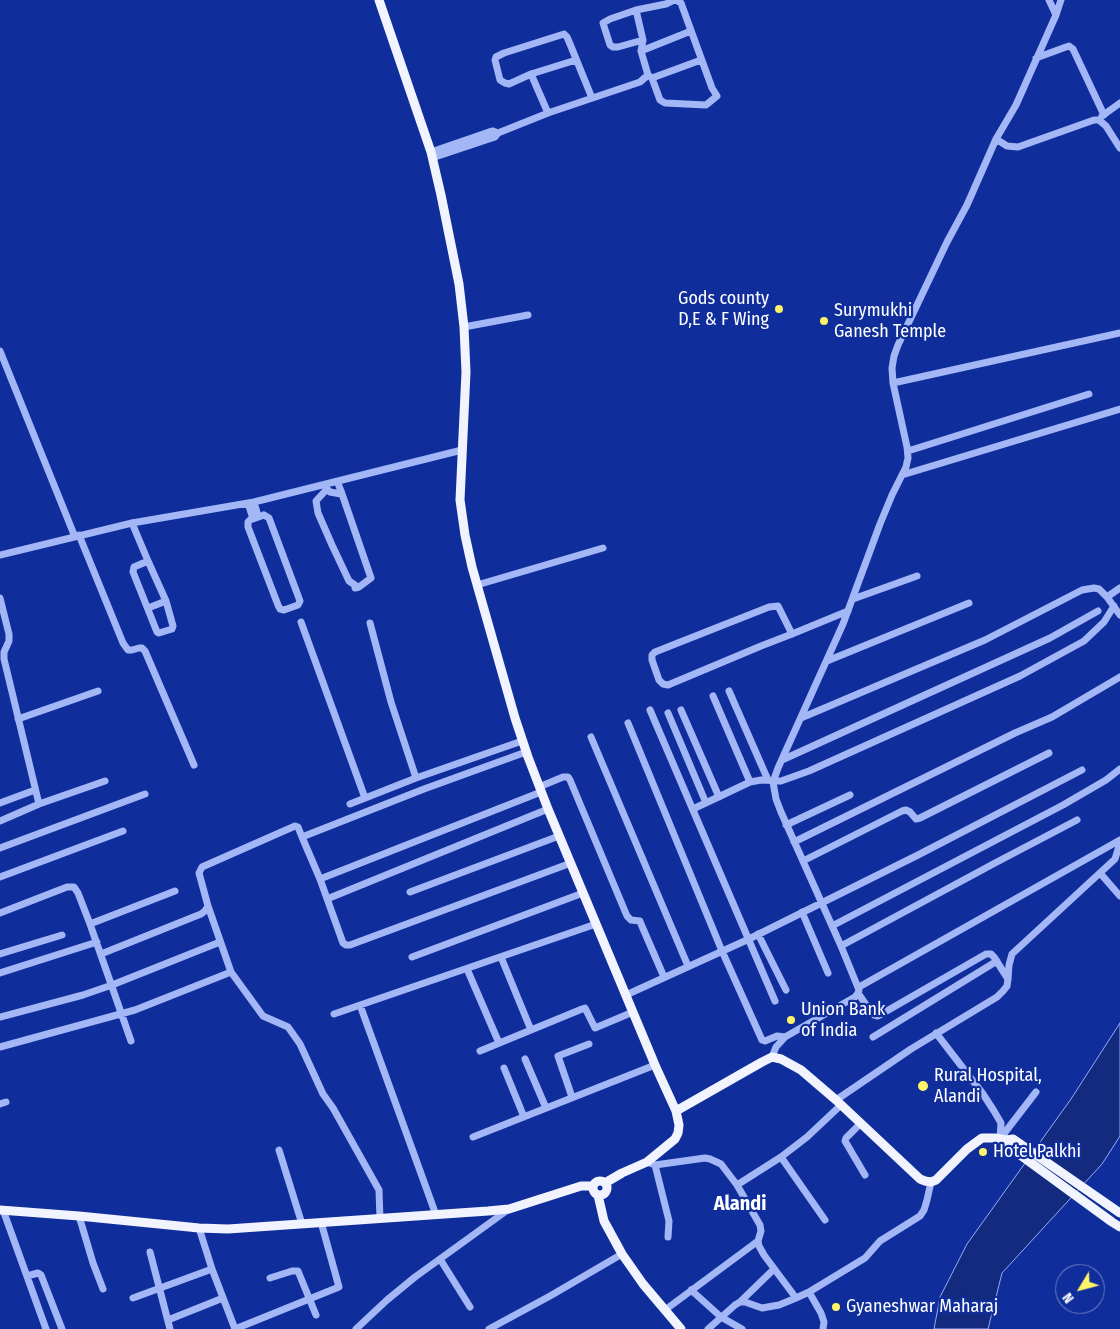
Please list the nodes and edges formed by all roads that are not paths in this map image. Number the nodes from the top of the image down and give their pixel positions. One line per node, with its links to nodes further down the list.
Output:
1 (378, 0): 22 (main road)
2 (675, 0): 5 (street); 7 (street)
3 (1049, 0): 6 (street)
4 (1061, 0): 6 (street)
5 (636, 10): 8 (street); 8 (street)
6 (1056, 15): 10 (street)
7 (691, 31): 9 (street); 12 (street)
8 (643, 40): 9 (street)
9 (640, 51): 14 (street)
10 (1036, 58): 18 (street); 20 (street)
11 (576, 60): 13 (street); 13 (street); 15 (street)
12 (701, 60): 14 (street); 14 (street)
13 (531, 74): 17 (street)
14 (650, 77): 15 (street)
15 (592, 98): 17 (street)
16 (1120, 103): 18 (street)
17 (548, 113): 22 (street)
18 (1104, 114): 19 (street)
19 (1097, 120): 20 (street); 21 (street)
20 (996, 139): 27 (street)
21 (1120, 148)
22 (431, 155): 24 (main road)
23 (528, 315): 24 (street)
24 (464, 327): 30 (main road)
25 (1120, 332): 27 (street)
26 (0, 351): 38 (street)
27 (893, 383): 31 (street)
28 (1089, 394): 31 (street)
29 (1120, 409): 32 (street)
30 (462, 450): 33 (street); 43 (main road)
31 (908, 450): 32 (street)
32 (902, 475): 47 (street)
33 (337, 481): 34 (street); 35 (street)
34 (342, 494): 34 (street)
35 (251, 502): 36 (street); 37 (street)
36 (255, 518): 36 (street)
37 (132, 524): 38 (street); 41 (street)
38 (77, 536): 40 (street); 74 (street)
39 (602, 548): 43 (street)
40 (0, 555)
41 (148, 561): 48 (street); 51 (street)
42 (917, 576): 47 (street)
43 (477, 585): 70 (main road)
44 (1120, 588): 45 (street)
45 (1107, 597): 50 (street); 66 (street)
46 (0, 598): 67 (street)
47 (853, 599): 52 (street)
48 (166, 601): 51 (street); 51 (street)
49 (969, 603): 58 (street)
50 (1114, 606): 54 (street); 79 (street)
51 (148, 608)
52 (848, 610): 57 (street); 58 (street)
53 (1098, 611): 73 (street)
54 (1120, 615)
55 (301, 622): 86 (street)
56 (370, 623): 77 (street)
57 (792, 634): 57 (street)
58 (827, 661): 66 (street)
59 (1120, 677): 99 (street)
60 (98, 691): 67 (street)
61 (730, 691): 79 (street)
62 (712, 696): 80 (street)
63 (650, 710): 92 (street)
64 (681, 710): 85 (street)
65 (668, 713): 88 (street)
66 (802, 718): 73 (street)
67 (18, 719): 82 (street)
68 (628, 723): 125 (street)
69 (590, 737): 131 (street)
70 (522, 741): 71 (main road); 77 (street)
71 (526, 752): 81 (main road); 98 (street)
72 (1049, 753): 102 (street)
73 (782, 760): 79 (street)
74 (194, 765)
75 (1120, 769): 118 (street)
76 (1082, 770): 112 (street)
77 (416, 778): 86 (street)
78 (105, 781): 89 (street)
79 (771, 781): 80 (street); 95 (street)
80 (750, 782): 85 (street)
81 (540, 789): 91 (main road); 106 (street); 136 (street)
82 (35, 790): 87 (street); 89 (street)
83 (145, 794): 101 (street)
84 (850, 795): 95 (street)
85 (719, 797): 88 (street)
86 (365, 798): 90 (street)
87 (0, 803)
88 (706, 803): 92 (street)
89 (39, 804): 94 (street)
90 (350, 804)
91 (548, 809): 97 (main road); 111 (street)
92 (693, 809): 121 (street)
93 (1077, 820): 124 (street)
94 (0, 821)
95 (786, 825): 99 (street)
96 (122, 831): 105 (street)
97 (559, 836): 103 (main road); 108 (street)
98 (302, 837): 106 (street); 113 (street)
99 (794, 842): 102 (street)
100 (1120, 842): 104 (street); 140 (street)
101 (0, 848)
102 (803, 861): 112 (street)
103 (571, 863): 109 (main road); 111 (street)
104 (1100, 873): 110 (street); 137 (street)
105 (0, 877)
106 (320, 879): 111 (street)
107 (175, 891): 116 (street)
108 (410, 892)
109 (583, 893): 117 (main road); 128 (street)
110 (1120, 896)
111 (327, 899)
112 (821, 903): 114 (street); 118 (street)
113 (208, 906): 123 (street); 127 (street)
114 (802, 912): 120 (street); 134 (street)
115 (0, 913): 116 (street)
116 (90, 924): 122 (street)
117 (596, 924): 129 (street); 141 (main road)
118 (832, 926): 124 (street)
119 (62, 934): 126 (street)
120 (758, 934): 121 (street); 139 (street)
121 (749, 938): 125 (street); 142 (street)
122 (97, 942): 127 (street); 135 (street)
123 (220, 942): 133 (street); 138 (street)
124 (841, 946): 140 (street)
125 (722, 951): 131 (street); 150 (street)
126 (0, 954)
127 (101, 954): 138 (street)
128 (412, 957)
129 (501, 957): 132 (street); 148 (street)
130 (997, 961): 137 (street); 140 (street); 151 (street)
131 (688, 966): 136 (street)
132 (467, 969): 143 (street); 153 (street)
133 (231, 972): 145 (street); 184 (street)
134 (828, 972)
135 (0, 974)
136 (664, 977): 141 (street)
137 (1008, 979): 149 (street)
138 (112, 985): 145 (street); 147 (street)
139 (786, 990)
140 (858, 990): 150 (street)
141 (626, 995): 144 (main road)
142 (774, 1001)
143 (360, 1005): 146 (street); 183 (street)
144 (633, 1012): 148 (street); 159 (main road)
145 (122, 1013): 152 (street); 155 (street)
146 (334, 1014)
147 (0, 1017)
148 (531, 1030): 153 (street)
149 (936, 1033): 163 (street); 169 (street)
150 (785, 1037): 157 (street)
151 (873, 1037)
152 (131, 1041)
153 (499, 1043): 156 (street)
154 (589, 1044): 162 (street)
155 (0, 1048)
156 (480, 1051)
157 (772, 1058): 163 (main road); 165 (main road)
158 (525, 1059): 164 (street)
159 (655, 1065): 162 (street); 165 (main road)
160 (504, 1068): 166 (street)
161 (1036, 1092): 169 (street)
162 (572, 1097): 164 (street)
163 (838, 1102): 167 (main road); 171 (street)
164 (546, 1108): 166 (street)
165 (676, 1110): 172 (main road)
166 (524, 1117): 168 (street)
167 (861, 1123): 173 (street); 174 (main road)
168 (473, 1137)
169 (1003, 1139): 174 (main road); 181 (main road); 188 (main road)
170 (279, 1150): 187 (street)
171 (781, 1157): 176 (street); 185 (street)
172 (651, 1164): 175 (main road); 176 (street); 190 (street)
173 (865, 1175)
174 (930, 1182): 202 (street)
175 (604, 1183): 177 (main road); 178 (main road)
176 (737, 1185): 191 (street)
177 (593, 1186): 178 (main road); 179 (main road)
178 (598, 1195): 193 (main road)
179 (509, 1209): 183 (main road); 194 (street)
180 (2, 1210): 182 (main road); 197 (street)
181 (1119, 1212)
182 (79, 1216): 189 (main road); 200 (street)
183 (436, 1216): 184 (main road)
184 (380, 1219): 186 (main road)
185 (825, 1220)
186 (321, 1222): 187 (main road); 206 (street)
187 (302, 1224): 189 (main road)
188 (1120, 1227)
189 (199, 1228): 195 (street)
190 (668, 1237)
191 (758, 1241): 196 (street); 201 (street)
192 (150, 1252): 199 (street)
193 (622, 1254): 211 (main road); 220 (street)
194 (440, 1259): 209 (street); 219 (street)
195 (212, 1269): 199 (street); 204 (street)
196 (774, 1269): 205 (street); 207 (street)
197 (27, 1276): 208 (street); 210 (street)
198 (270, 1278): 206 (street)
199 (160, 1289): 203 (street); 214 (street)
200 (103, 1290)
201 (691, 1290): 211 (street); 213 (street)
202 (809, 1292): 205 (street); 224 (street)
203 (133, 1298)
204 (222, 1298): 214 (street); 218 (street)
205 (796, 1298): 207 (street)
206 (310, 1299): 212 (street); 218 (street)
207 (740, 1302): 213 (street)
208 (53, 1305): 210 (street); 216 (street)
209 (470, 1307)
210 (39, 1310): 215 (street)
211 (664, 1310): 221 (main road)
212 (316, 1314)
213 (722, 1317): 222 (street); 223 (street)
214 (168, 1320): 217 (street)
215 (46, 1329)
216 (62, 1329)
217 (170, 1329)
218 (235, 1329)
219 (356, 1329)
220 (489, 1329)
221 (681, 1329)
222 (708, 1329)
223 (742, 1329)
224 (823, 1329)

